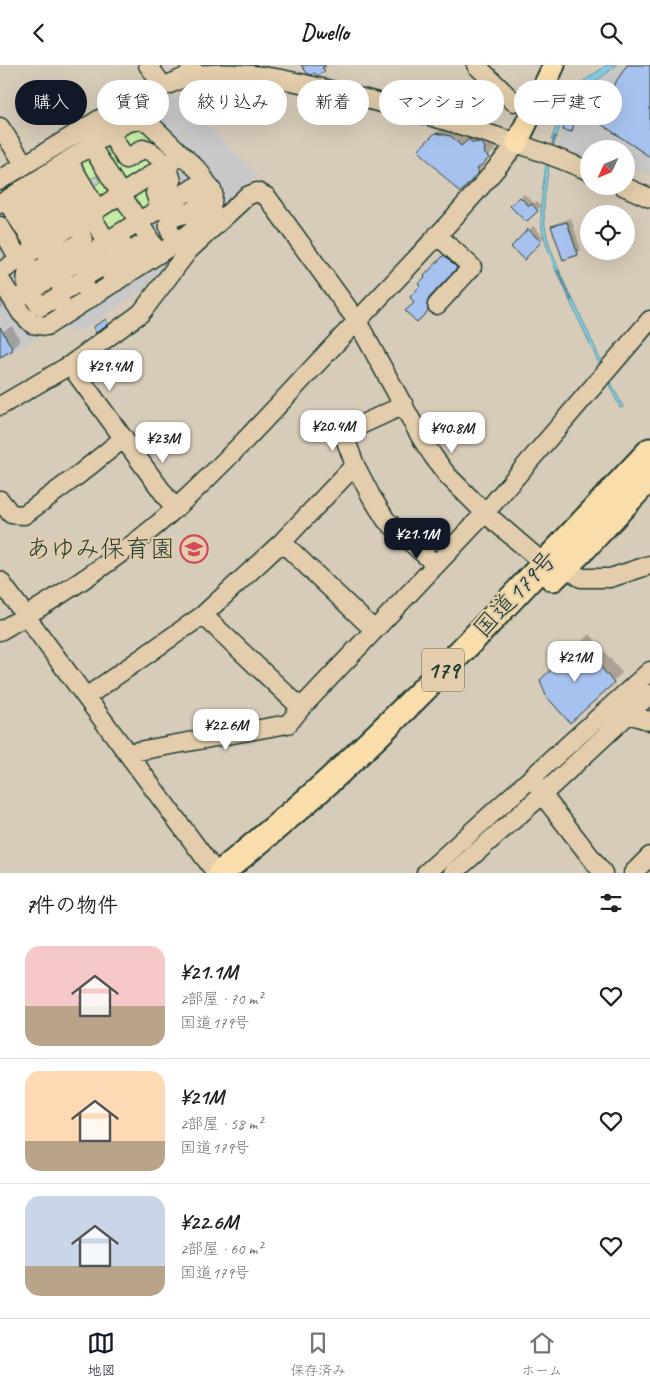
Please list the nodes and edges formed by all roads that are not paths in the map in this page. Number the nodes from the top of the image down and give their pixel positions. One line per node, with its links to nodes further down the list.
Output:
1 (148, 65): 6 (street)
2 (201, 65): 5 (street)
3 (476, 65): 8 (street)
4 (554, 65): 12 (main road)
5 (183, 78): 7 (street); 12 (street)
6 (159, 80)
7 (169, 84)
8 (514, 102)
9 (97, 121): 15 (street)
10 (0, 127): 15 (street)
11 (110, 133): 13 (street); 14 (street); 16 (street)
12 (517, 143): 17 (street); 29 (street)
13 (91, 146): 18 (street); 22 (street)
14 (182, 155): 16 (street); 20 (street)
15 (25, 165): 19 (street)
16 (166, 165): 22 (street); 25 (street)
17 (580, 167)
18 (44, 175): 24 (street); 28 (street); 28 (street); 28 (street)
19 (0, 180)
20 (199, 184): 25 (street); 31 (street)
21 (635, 191): 23 (street)
22 (121, 194): 27 (street); 28 (street)
23 (650, 198)
24 (3, 202): 28 (street)
25 (160, 208): 27 (street)
26 (0, 226): 32 (street)
27 (141, 226): 30 (street); 31 (street)
28 (69, 228): 30 (street); 32 (street); 33 (street); 37 (street)
29 (437, 235): 40 (street); 43 (street)
30 (112, 245): 31 (street); 33 (street); 36 (street)
31 (155, 257): 36 (street)
32 (19, 259): 34 (street)
33 (66, 269): 36 (street); 37 (street); 38 (street)
34 (0, 272)
35 (0, 279): 39 (street)
36 (121, 279): 38 (street)
37 (30, 290): 39 (street); 41 (street)
38 (91, 298): 41 (street)
39 (14, 301): 41 (street)
40 (437, 305)
41 (68, 313)
42 (650, 320): 53 (street)
43 (357, 321): 44 (street); 45 (street); 52 (street)
44 (70, 365): 46 (street); 47 (street)
45 (404, 405): 49 (street); 53 (street)
46 (0, 406)
47 (124, 438): 51 (street); 52 (street)
48 (650, 451): 56 (highway, 国道179号 / 179)
49 (355, 465): 54 (street); 55 (street)
50 (650, 477): 56 (highway, 国道179号 / 179)
51 (0, 500)
52 (175, 509): 60 (street)
53 (485, 513): 55 (street); 56 (street)
54 (282, 543): 59 (street); 61 (street)
55 (435, 564): 61 (street)
56 (555, 564): 57 (street); 74 (highway, 国道179号 / 179); 75 (highway, 国道179号 / 179)
57 (650, 565)
58 (0, 581): 60 (street)
59 (202, 615): 65 (street); 66 (street)
60 (25, 617): 62 (street); 65 (street)
61 (374, 630): 66 (street)
62 (0, 631)
63 (650, 671): 70 (street)
64 (650, 694): 67 (street)
65 (86, 697): 69 (street)
66 (301, 708): 69 (street)
67 (629, 714): 68 (street); 71 (street)
68 (650, 721)
69 (126, 753): 73 (street)
70 (532, 776): 71 (street); 76 (street)
71 (544, 793): 77 (street); 78 (street)
72 (650, 856): 79 (street)
73 (216, 873)
74 (221, 873)
75 (248, 873)
76 (426, 873)
77 (453, 873)
78 (603, 873)
79 (633, 873)

